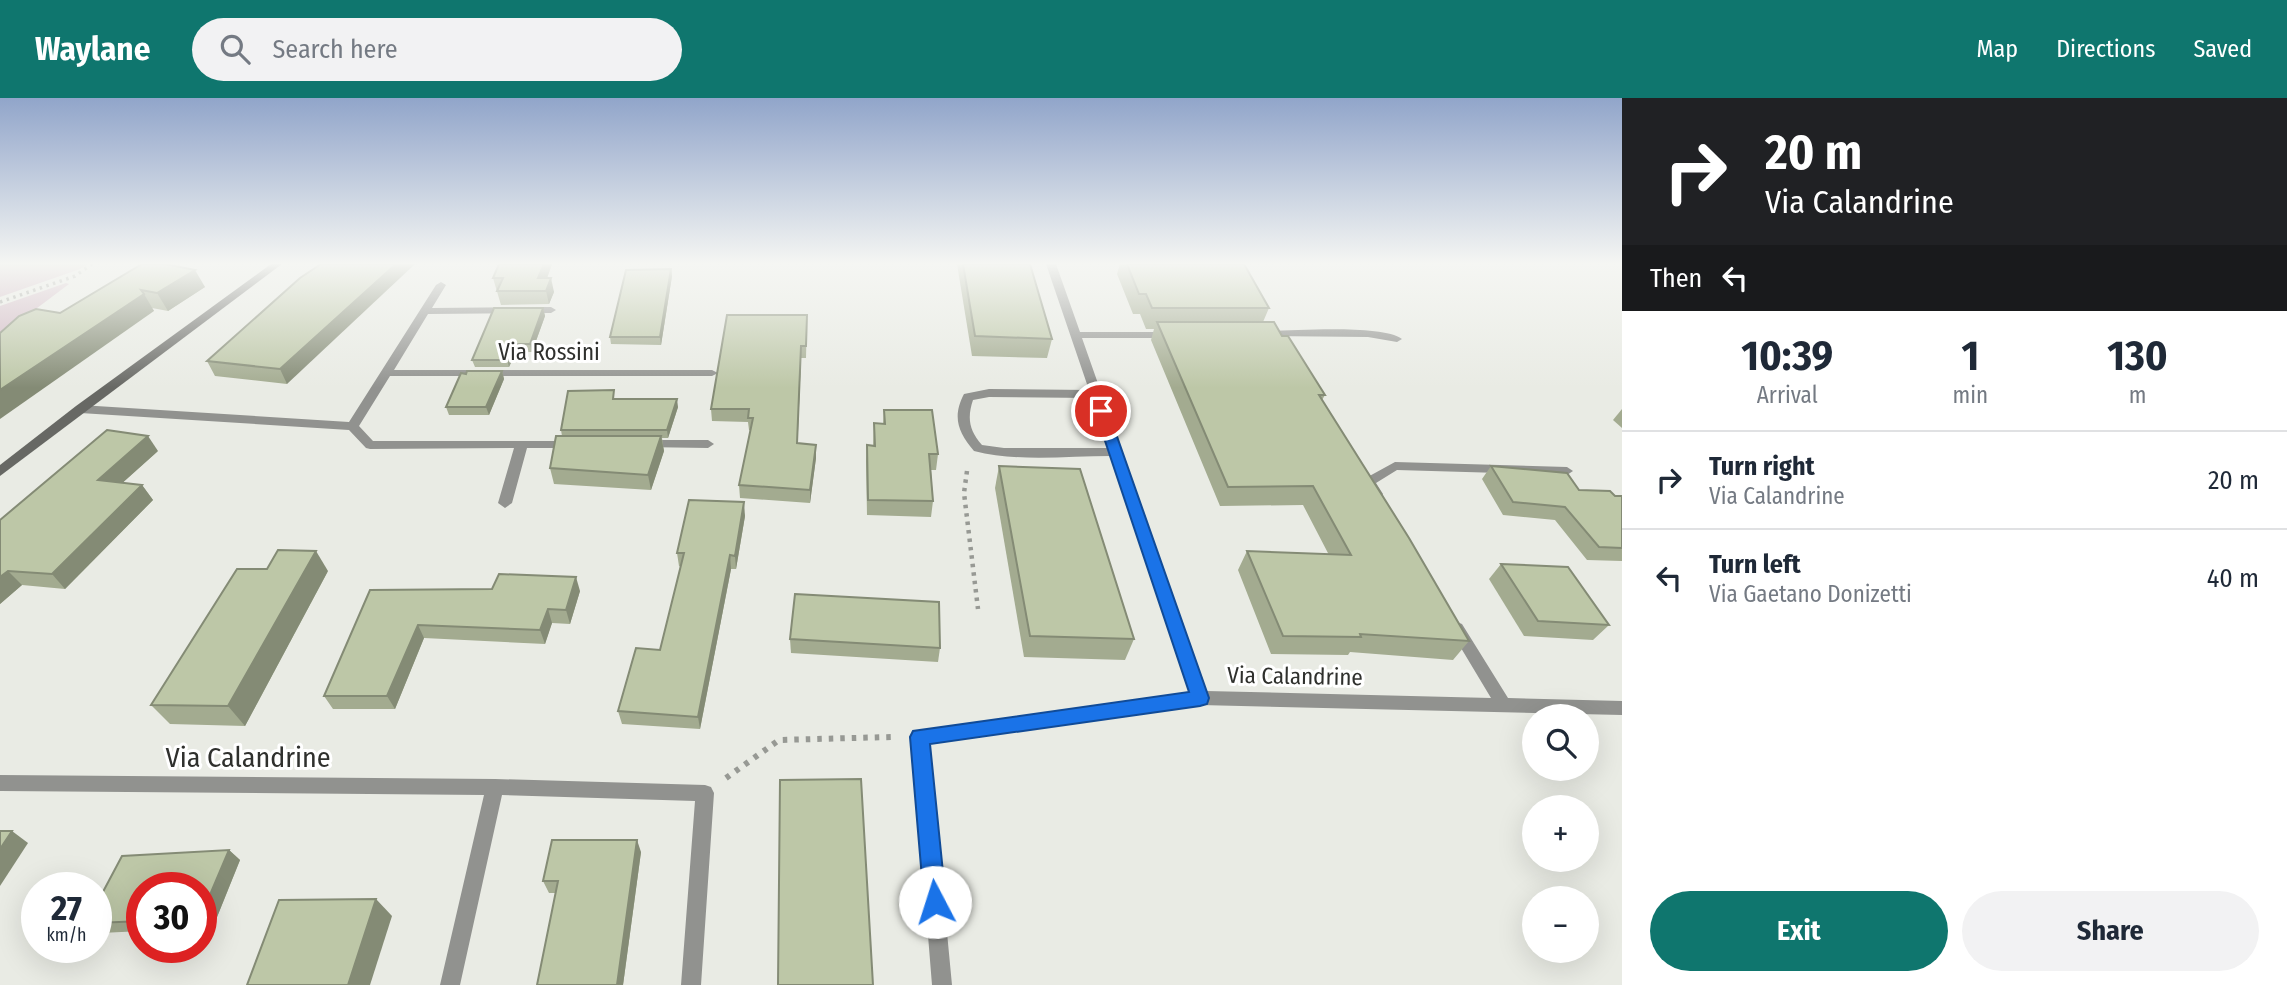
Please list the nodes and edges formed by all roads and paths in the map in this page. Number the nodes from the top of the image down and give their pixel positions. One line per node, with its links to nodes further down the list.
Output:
1 (221, 305): 13 (street)
2 (428, 305): 5 (street)
3 (1066, 305): 7 (street)
4 (551, 310): 5 (street, Via Rossini)
5 (425, 311): 10 (street)
6 (1257, 334): 9 (street)
7 (1077, 335): 8 (street); 12 (street)
8 (1188, 335)
9 (1397, 339)
10 (385, 373): 11 (street, Via Rossini); 14 (street)
11 (712, 373)
12 (1096, 394): 19 (street); 20 (street)
13 (80, 409): 14 (street); 22 (street)
14 (353, 426): 15 (street)
15 (522, 444): 16 (street); 23 (street)
16 (588, 444)
17 (628, 444): 18 (street)
18 (708, 444)
19 (984, 449): 20 (street); 25 (path)
20 (1116, 452): 27 (street)
21 (1567, 471): 24 (street)
22 (0, 472)
23 (505, 503)
24 (1383, 506)
25 (978, 609)
26 (1447, 611): 28 (street)
27 (1200, 698): 28 (street, Via Calandrine); 30 (street, Via Calandrine)
28 (1503, 704): 29 (street, Via Calandrine)
29 (1622, 708)
30 (920, 737): 33 (path); 36 (street)
31 (0, 783): 32 (street, Via Calandrine)
32 (495, 787): 33 (street, Via Calandrine); 34 (street)
33 (705, 793): 35 (street)
34 (450, 985)
35 (691, 985)
36 (942, 985)

